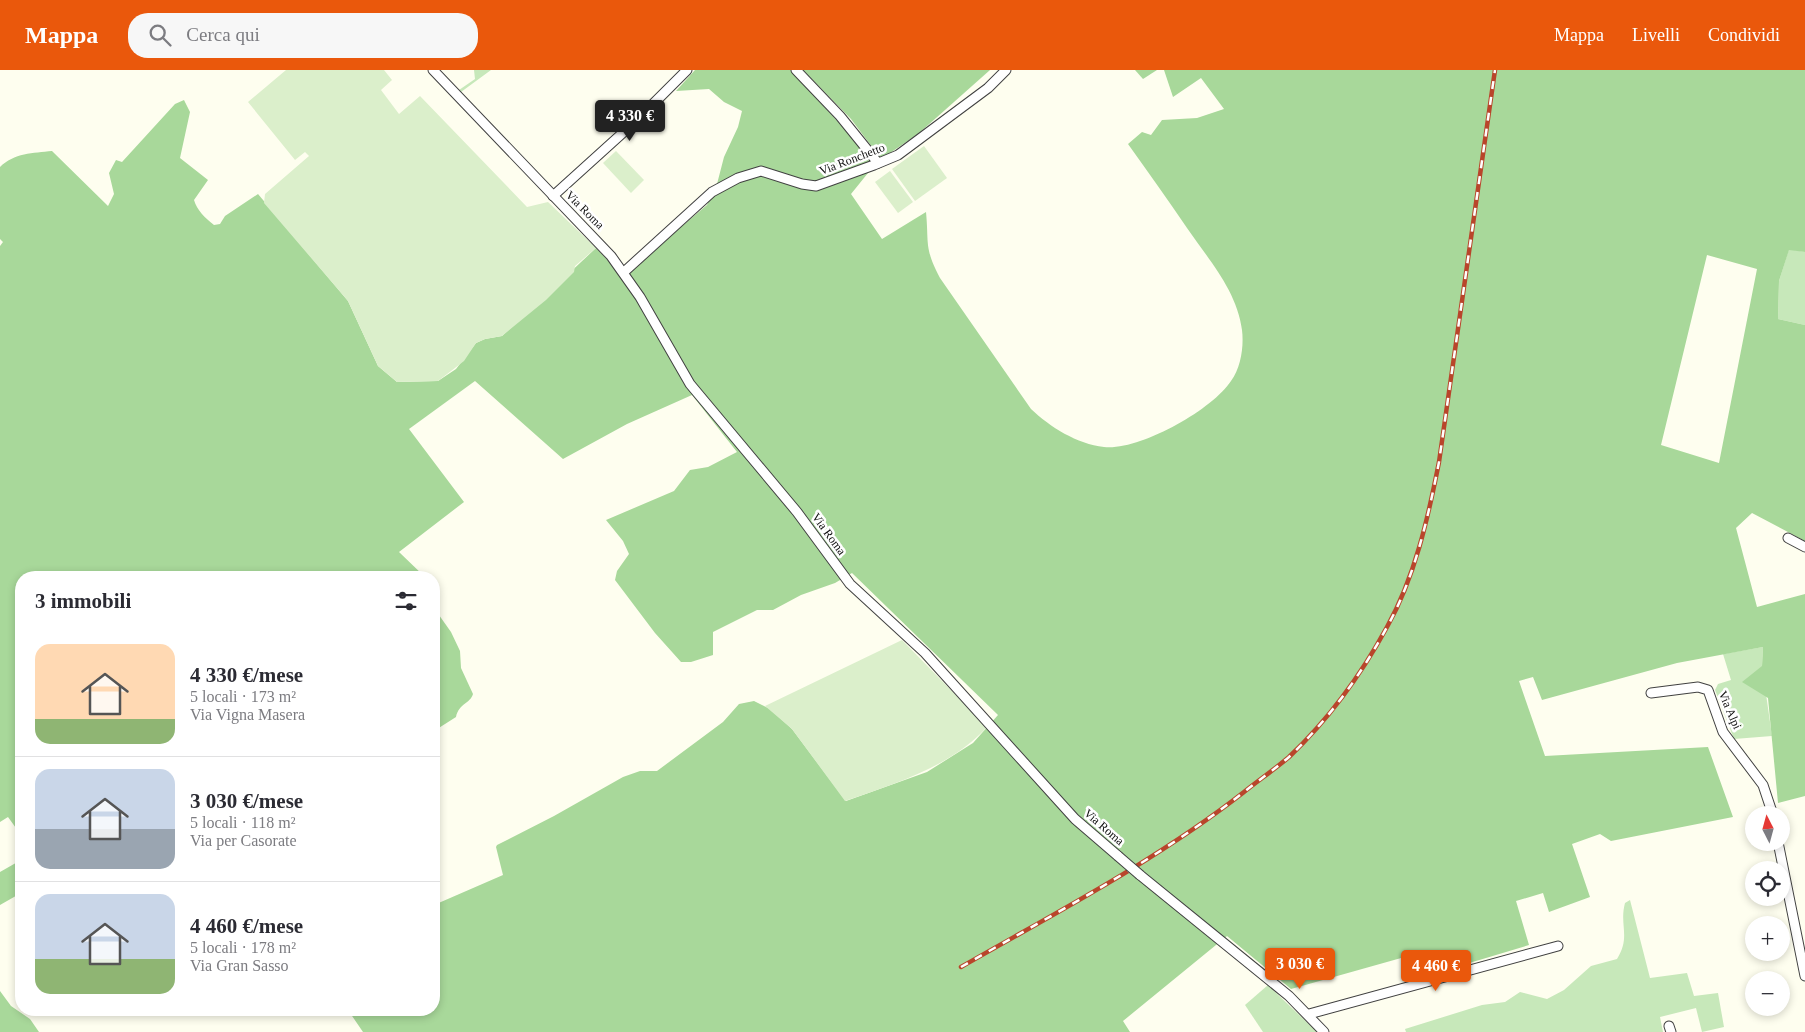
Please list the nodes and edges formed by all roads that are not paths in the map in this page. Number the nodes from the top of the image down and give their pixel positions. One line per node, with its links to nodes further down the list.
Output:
1 (433, 70): 6 (street, Via Roma)
2 (687, 70): 6 (street)
3 (796, 70): 5 (street)
4 (1006, 70): 5 (street, Via Ronchetto)
5 (878, 163): 7 (street, Via Ronchetto)
6 (553, 196): 7 (street, Via Roma)
7 (624, 272): 16 (street, Via Roma, bridge)
8 (1788, 538): 9 (street)
9 (1805, 547)
10 (1651, 693): 11 (street, Via Alpi)
11 (1770, 806)
12 (1780, 851): 14 (street)
13 (1558, 946): 16 (street)
14 (1804, 962): 15 (street)
15 (1805, 976)
16 (1309, 1014): 17 (street, Via Roma)
17 (1324, 1032)

